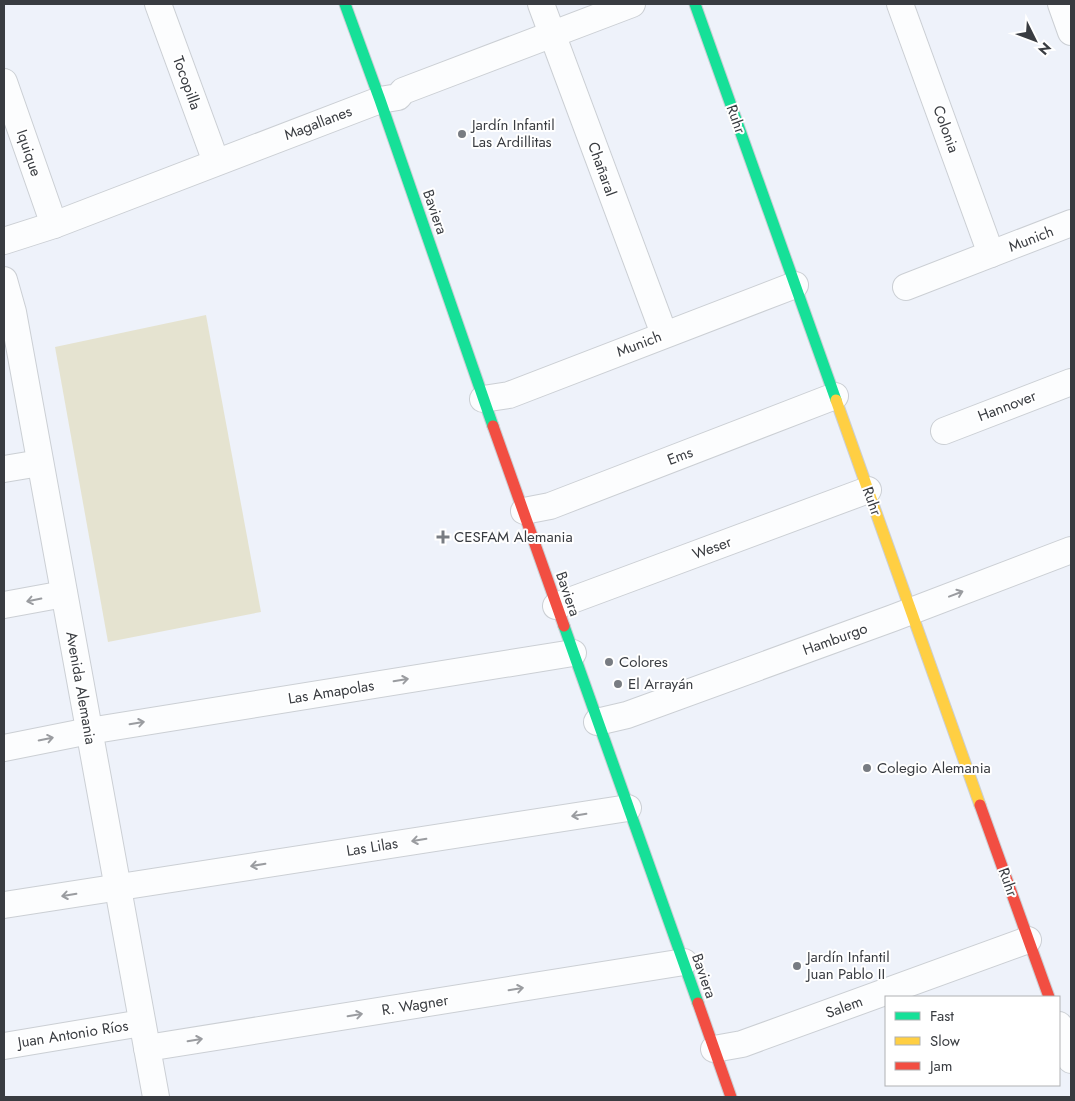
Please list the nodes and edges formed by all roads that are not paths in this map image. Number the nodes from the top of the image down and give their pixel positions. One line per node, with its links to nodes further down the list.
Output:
1 (158, 4): 12 (street, Tocopilla)
2 (345, 4): 11 (street, Baviera)
3 (541, 4): 9 (street, Chañaral)
4 (632, 4): 9 (street, Magallanes)
5 (695, 4): 18 (street, Ruhr)
6 (900, 4): 16 (street, Colonia)
7 (1060, 4): 8 (street)
8 (1071, 32)
9 (552, 34): 11 (street, Magallanes); 21 (street, Chañaral)
10 (4, 82): 14 (street, Iquique)
11 (380, 100): 12 (street, Magallanes); 24 (street, Baviera)
12 (216, 162): 14 (street, Magallanes)
13 (1071, 223): 16 (street, Munich)
14 (54, 225): 15 (street, Magallanes)
15 (4, 241)
16 (991, 254): 19 (street, Munich)
17 (4, 280): 20 (street, Avenida Alemania)
18 (795, 285): 21 (street, Munich); 23 (street, Ruhr)
19 (906, 287)
20 (8, 312): 26 (street, Avenida Alemania)
21 (664, 334): 24 (street, Munich)
22 (1071, 382): 25 (street, Hannover)
23 (834, 396): 28 (street, Ruhr); 29 (street, Ems)
24 (482, 399): 29 (street, Baviera)
25 (944, 431)
26 (40, 463): 27 (street); 31 (street, Avenida Alemania)
27 (4, 469)
28 (868, 490): 33 (street, Weser); 34 (street, Ruhr)
29 (524, 511): 33 (street, Baviera)
30 (1071, 550): 34 (street, Hamburgo, one-way to 30)
31 (64, 594): 32 (street, one-way to 32); 37 (street, Avenida Alemania)
32 (4, 605)
33 (556, 606): 35 (street, Baviera)
34 (911, 611): 36 (street, Hamburgo); 42 (street, Ruhr)
35 (572, 653): 36 (street, Baviera); 37 (street, Las Amapolas, one-way to 35)
36 (597, 722): 39 (street, Baviera)
37 (89, 731): 38 (street, Las Amapolas, one-way to 37); 40 (street, Avenida Alemania)
38 (4, 748)
39 (628, 808): 40 (street, Las Lilas, one-way to 40); 43 (street, Baviera)
40 (117, 887): 41 (street, Las Lilas, one-way to 41); 45 (street, Avenida Alemania)
41 (4, 905)
42 (1028, 940): 44 (street, Ruhr); 49 (street, Salem)
43 (684, 962): 48 (street, R. Wagner, one-way to 43); 49 (street, Baviera)
44 (1049, 996)
45 (142, 1023): 47 (street, Juan Antonio Ríos); 48 (street, Avenida Alemania)
46 (1060, 1028): 50 (street)
47 (4, 1046)
48 (147, 1048): 51 (street, Avenida Alemania)
49 (714, 1049): 52 (street, Baviera)
50 (1071, 1060)
51 (156, 1097)
52 (731, 1097)

